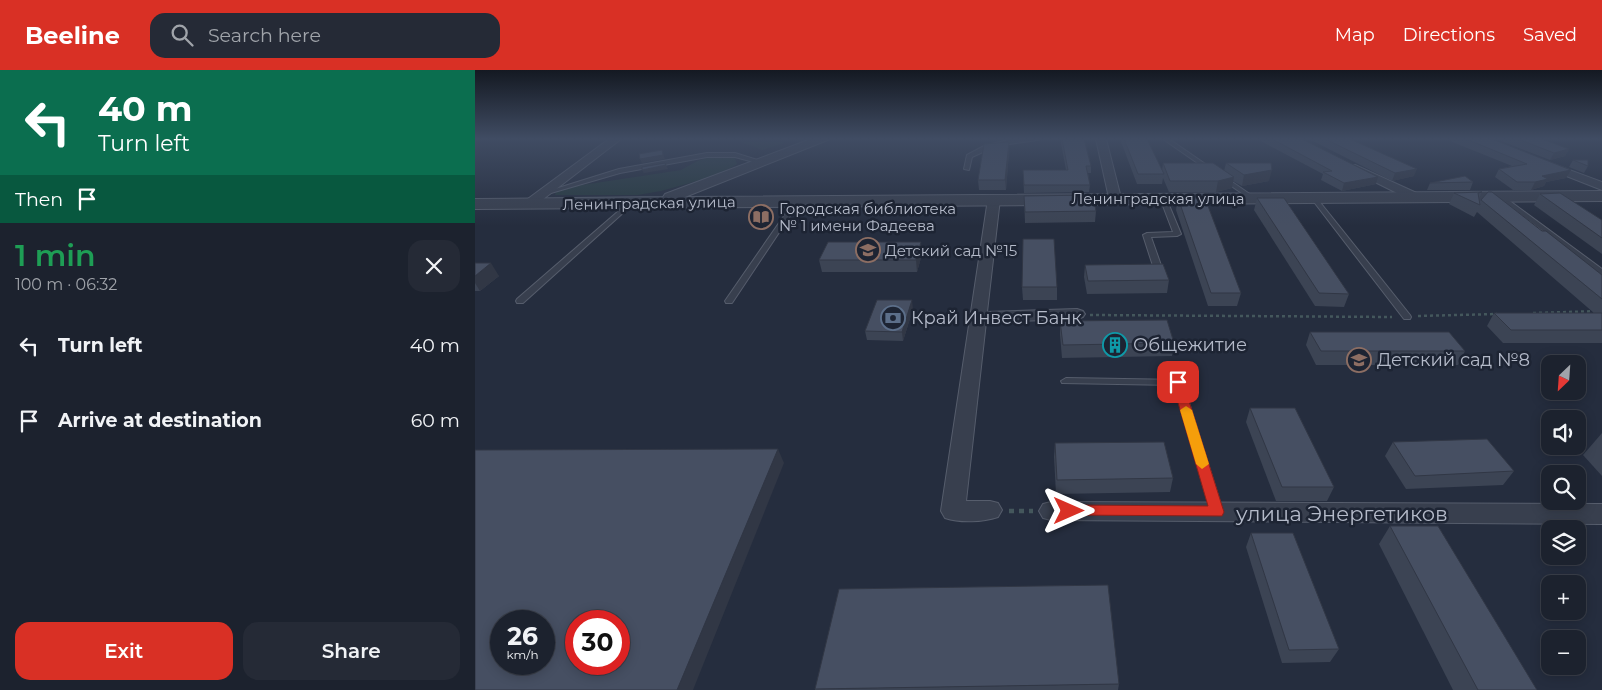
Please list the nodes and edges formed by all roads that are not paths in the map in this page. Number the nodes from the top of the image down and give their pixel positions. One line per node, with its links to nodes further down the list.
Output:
1 (578, 168): 17 (street)
2 (636, 168): 17 (lane)
3 (745, 168): 8 (street)
4 (1108, 168): 14 (street)
5 (1207, 168): 11 (lane)
6 (1353, 168): 16 (street)
7 (1555, 168): 9 (street)
8 (742, 169): 20 (street); 21 (street)
9 (1602, 186)
10 (1602, 196): 13 (street, Ленинградская улица)
11 (1251, 197): 12 (street, Ленинградская улица); 15 (street, Ленинградская улица)
12 (1313, 197): 16 (street, Ленинградская улица); 30 (lane)
13 (1501, 197): 16 (street, Ленинградская улица); 25 (lane)
14 (1115, 198): 15 (street, Ленинградская улица); 18 (street, Ленинградская улица)
15 (1163, 198): 24 (lane)
16 (1417, 198)
17 (535, 199): 22 (street, Ленинградская улица); 23 (street, Ленинградская улица)
18 (995, 199): 19 (street, Ленинградская улица); 29 (street)
19 (797, 201): 21 (street, Ленинградская улица); 27 (lane)
20 (658, 202): 21 (street, Ленинградская улица); 22 (street, Ленинградская улица)
21 (727, 202)
22 (631, 203): 26 (lane)
23 (475, 204)
24 (1140, 271)
25 (1602, 273)
26 (520, 301)
27 (729, 302)
28 (1077, 314): 29 (street)
29 (980, 317): 32 (street)
30 (1407, 317)
31 (1066, 381): 34 (lane)
32 (990, 510)
33 (1051, 511): 34 (street, улица Энергетиков)
34 (1217, 512): 35 (street, улица Энергетиков)
35 (1602, 514)

